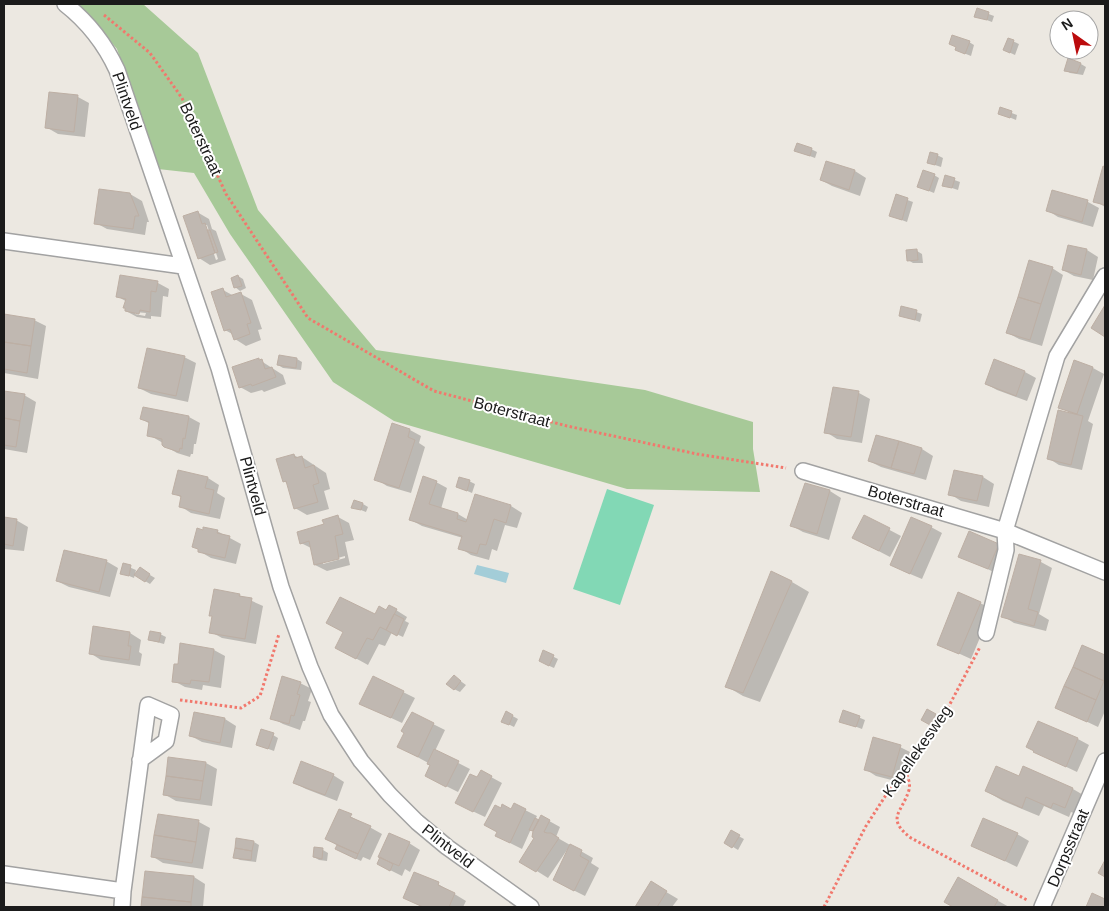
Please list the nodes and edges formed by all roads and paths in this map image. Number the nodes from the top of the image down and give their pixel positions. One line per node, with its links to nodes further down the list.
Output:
1 (65, 4): 4 (street, Plintveld)
2 (101, 13): 6 (path, Boterstraat)
3 (4, 241): 4 (street)
4 (183, 266): 9 (street, Plintveld)
5 (1105, 276): 7 (street)
6 (803, 471): 7 (street, Boterstraat)
7 (1005, 530): 8 (street, Boterstraat); 10 (street)
8 (1105, 572)
9 (290, 610): 11 (path); 19 (street, Plintveld)
10 (986, 633): 14 (path, Kapellekesweg)
11 (160, 710): 12 (street); 12 (street)
12 (140, 760): 16 (street)
13 (1105, 761): 17 (street, Dorpsstraat)
14 (905, 770): 17 (path); 20 (path, Kapellekesweg)
15 (4, 874): 16 (street)
16 (123, 891): 18 (street)
17 (1038, 905)
18 (122, 907)
19 (531, 907)
20 (824, 907)

